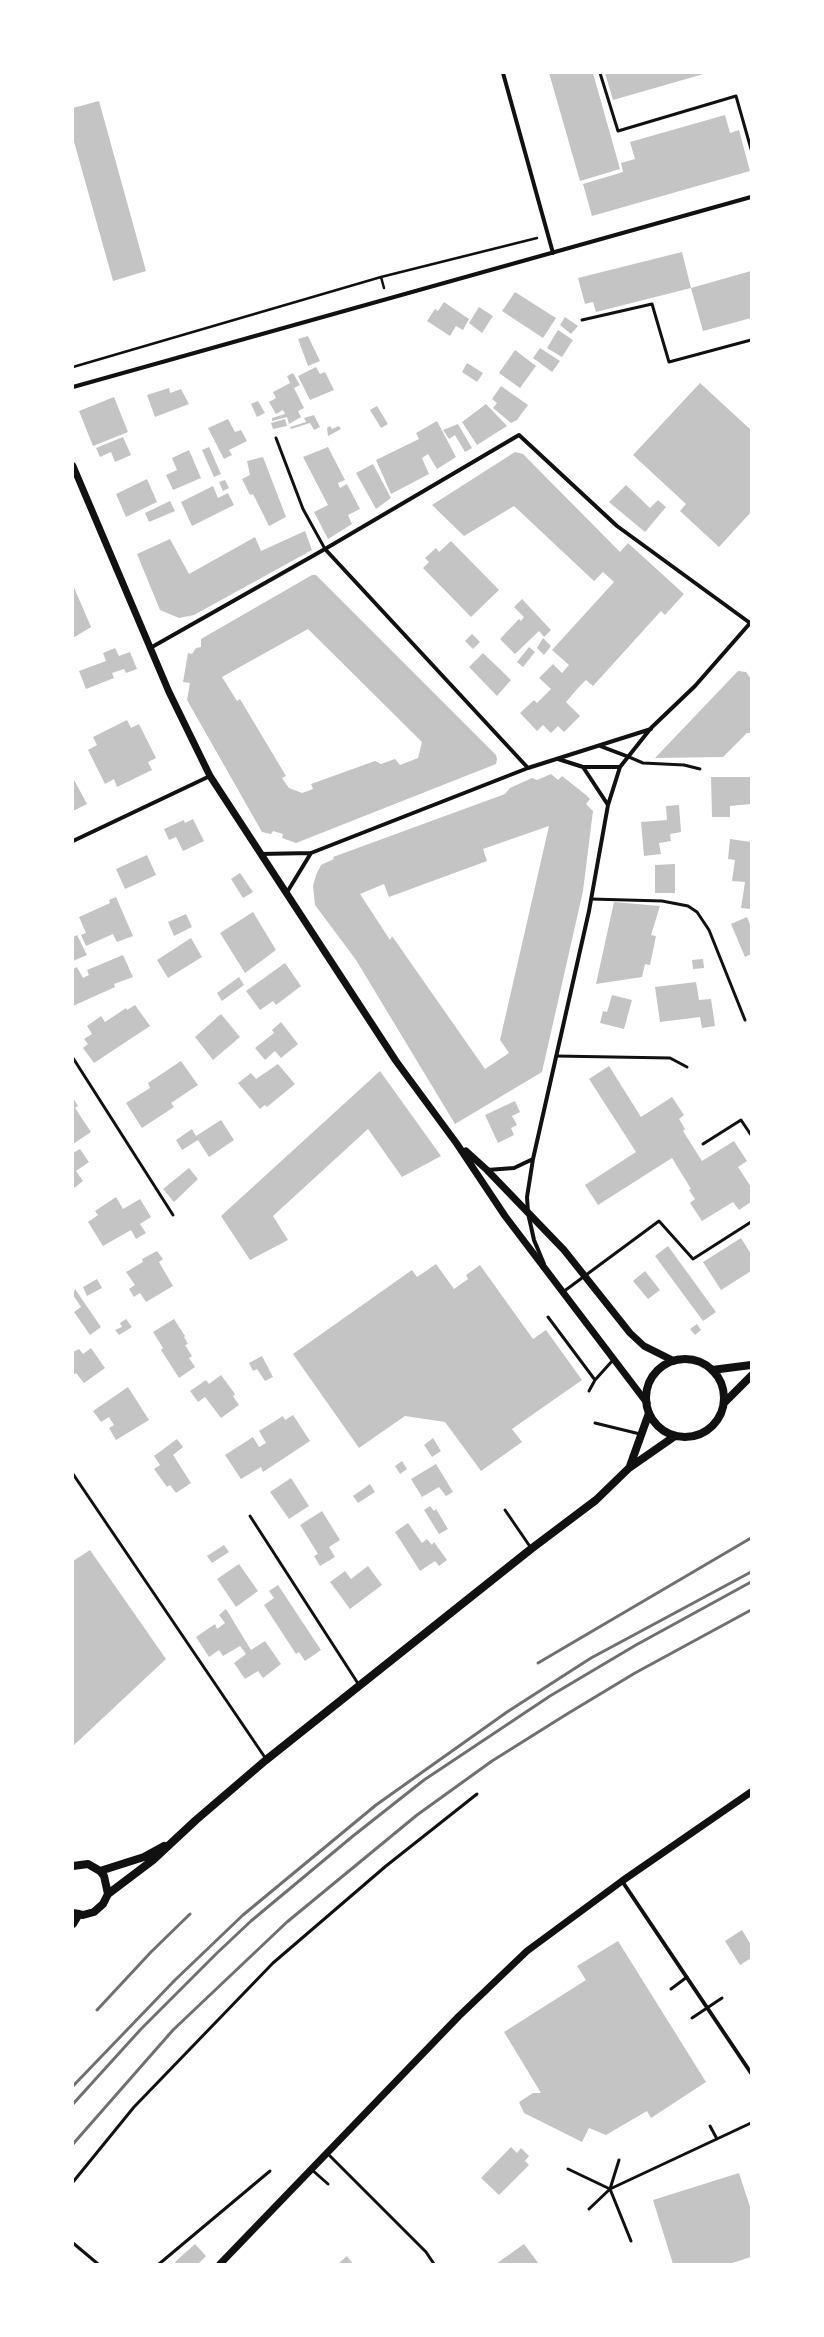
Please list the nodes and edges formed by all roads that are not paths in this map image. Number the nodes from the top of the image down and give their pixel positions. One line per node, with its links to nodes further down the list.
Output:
1 (503, 73): 5 (street)
2 (600, 73): 3 (lane)
3 (751, 149)
4 (751, 197): 5 (street)
5 (553, 253): 8 (street)
6 (582, 320): 7 (lane)
7 (751, 340)
8 (73, 387)
9 (276, 438): 11 (lane)
10 (73, 466): 13 (street)
11 (325, 549): 12 (street); 13 (street); 18 (street)
12 (751, 622): 14 (street)
13 (152, 647): 22 (street)
14 (651, 728): 15 (street); 16 (street)
15 (600, 746): 16 (street); 17 (street)
16 (629, 757): 20 (street); 21 (lane)
17 (557, 759): 18 (street); 19 (street)
18 (528, 768): 25 (street)
19 (583, 768): 20 (street); 23 (street)
20 (620, 768): 23 (street)
21 (700, 769)
22 (210, 776): 24 (street); 26 (street)
23 (608, 805): 28 (street)
24 (73, 841)
25 (311, 852): 26 (street); 27 (street)
26 (259, 854): 27 (street)
27 (286, 894): 34 (street)
28 (591, 899): 29 (lane); 30 (street)
29 (745, 1020)
30 (556, 1056): 32 (lane); 36 (street)
31 (73, 1058): 39 (lane)
32 (687, 1067)
33 (751, 1135): 35 (lane)
34 (458, 1144): 37 (street); 41 (street)
35 (704, 1144)
36 (533, 1159): 37 (street); 38 (street)
37 (487, 1170): 38 (street)
38 (528, 1213): 41 (street); 42 (street)
39 (173, 1215)
40 (751, 1222): 42 (lane)
41 (547, 1270): 43 (street)
42 (585, 1277): 43 (lane); 46 (street)
43 (563, 1292): 45 (street)
44 (548, 1317): 50 (lane)
45 (613, 1360): 50 (lane); 52 (street)
46 (674, 1361): 48 (main road); 52 (main road)
47 (751, 1365): 48 (main road)
48 (712, 1370): 53 (main road)
49 (751, 1376): 53 (main road)
50 (595, 1380): 51 (lane)
51 (589, 1391)
52 (646, 1403): 54 (main road)
53 (724, 1403): 57 (main road)
54 (649, 1413): 56 (main road); 57 (main road)
55 (595, 1422): 56 (lane)
56 (642, 1435): 58 (main road)
57 (675, 1436): 58 (main road)
58 (628, 1468): 62 (main road)
59 (73, 1474): 64 (lane)
60 (505, 1510): 62 (lane)
61 (250, 1516): 63 (lane)
62 (531, 1548): 63 (main road)
63 (359, 1685): 64 (main road)
64 (266, 1760): 67 (main road)
65 (751, 1792): 70 (street)
66 (477, 1794): 88 (lane)
67 (170, 1843): 69 (main road); 71 (main road)
68 (73, 1866): 69 (main road)
69 (100, 1871): 71 (main road)
70 (622, 1881): 74 (street); 83 (street)
71 (108, 1894): 72 (main road)
72 (76, 1914): 73 (main road)
73 (73, 1924)
74 (687, 1977): 75 (lane); 77 (street)
75 (671, 1989)
76 (722, 1998): 77 (lane)
77 (707, 2008): 78 (lane); 79 (street)
78 (692, 2018)
79 (751, 2073)
80 (751, 2123): 82 (lane)
81 (710, 2126): 82 (lane)
82 (717, 2139): 90 (lane)
83 (327, 2153): 85 (street); 97 (lane)
84 (619, 2160): 90 (lane)
85 (311, 2169): 89 (lane); 96 (street)
86 (568, 2169): 90 (lane)
87 (270, 2171): 95 (lane)
88 (73, 2182)
89 (328, 2184)
90 (610, 2189): 91 (lane); 92 (lane)
91 (589, 2209)
92 (631, 2241)
93 (73, 2243): 94 (lane)
94 (98, 2264)
95 (159, 2264)
96 (220, 2264)
97 (434, 2264)

